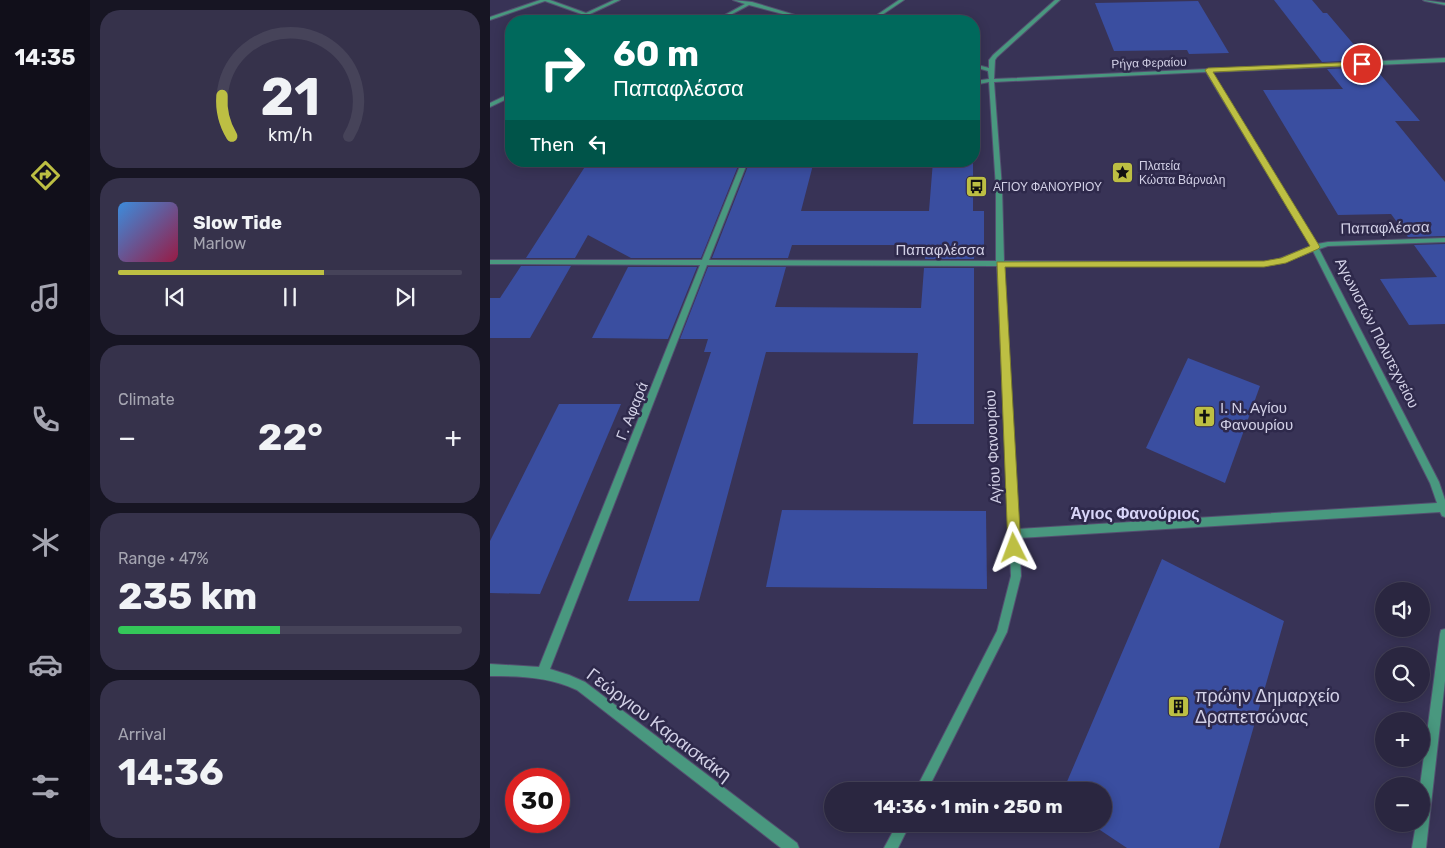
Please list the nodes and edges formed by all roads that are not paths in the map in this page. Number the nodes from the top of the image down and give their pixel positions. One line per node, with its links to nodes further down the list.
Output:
1 (545, 0): 10 (street); 14 (street)
2 (618, 0): 10 (street)
3 (735, 0): 8 (street)
4 (755, 0): 8 (street)
5 (902, 0): 13 (street)
6 (1058, 0): 17 (street)
7 (1425, 0): 9 (street)
8 (748, 4): 11 (street); 12 (street)
9 (1445, 4)
10 (587, 14)
11 (727, 15)
12 (790, 15)
13 (879, 15)
14 (490, 19)
15 (1445, 60): 18 (street, Ρήγα Φεραίου)
16 (980, 67): 17 (street)
17 (991, 70): 19 (street, Αγίου Φανουρίου)
18 (1208, 70): 19 (street, Ρήγα Φεραίου); 25 (street, Αγωνιστών Πολυτεχνείου)
19 (991, 80): 20 (street, Ρήγα Φεραίου); 28 (street, Αγίου Φανουρίου)
20 (980, 82)
21 (505, 97): 22 (street)
22 (490, 105)
23 (743, 167): 27 (street, Γ. Αφαρά)
24 (1445, 240): 25 (street, Παπαφλέσσα)
25 (1315, 247): 28 (street, Παπαφλέσσα); 29 (street, Αγωνιστών Πολυτεχνείου)
26 (490, 262): 27 (street, Παπαφλέσσα)
27 (707, 262): 28 (street, Παπαφλέσσα); 33 (street, Γ. Αφαρά)
28 (1000, 264): 30 (street, Αγίου Φανουρίου)
29 (1444, 510): 30 (street)
30 (1014, 534): 34 (street, Αγίου Φανουρίου)
31 (1445, 634): 38 (street)
32 (490, 670): 33 (street, Γεώργιου Καραισκάκη)
33 (543, 671): 36 (street, Γεώργιου Καραισκάκη)
34 (926, 782)
35 (900, 832): 37 (street)
36 (792, 848)
37 (891, 848)
38 (1419, 848)

